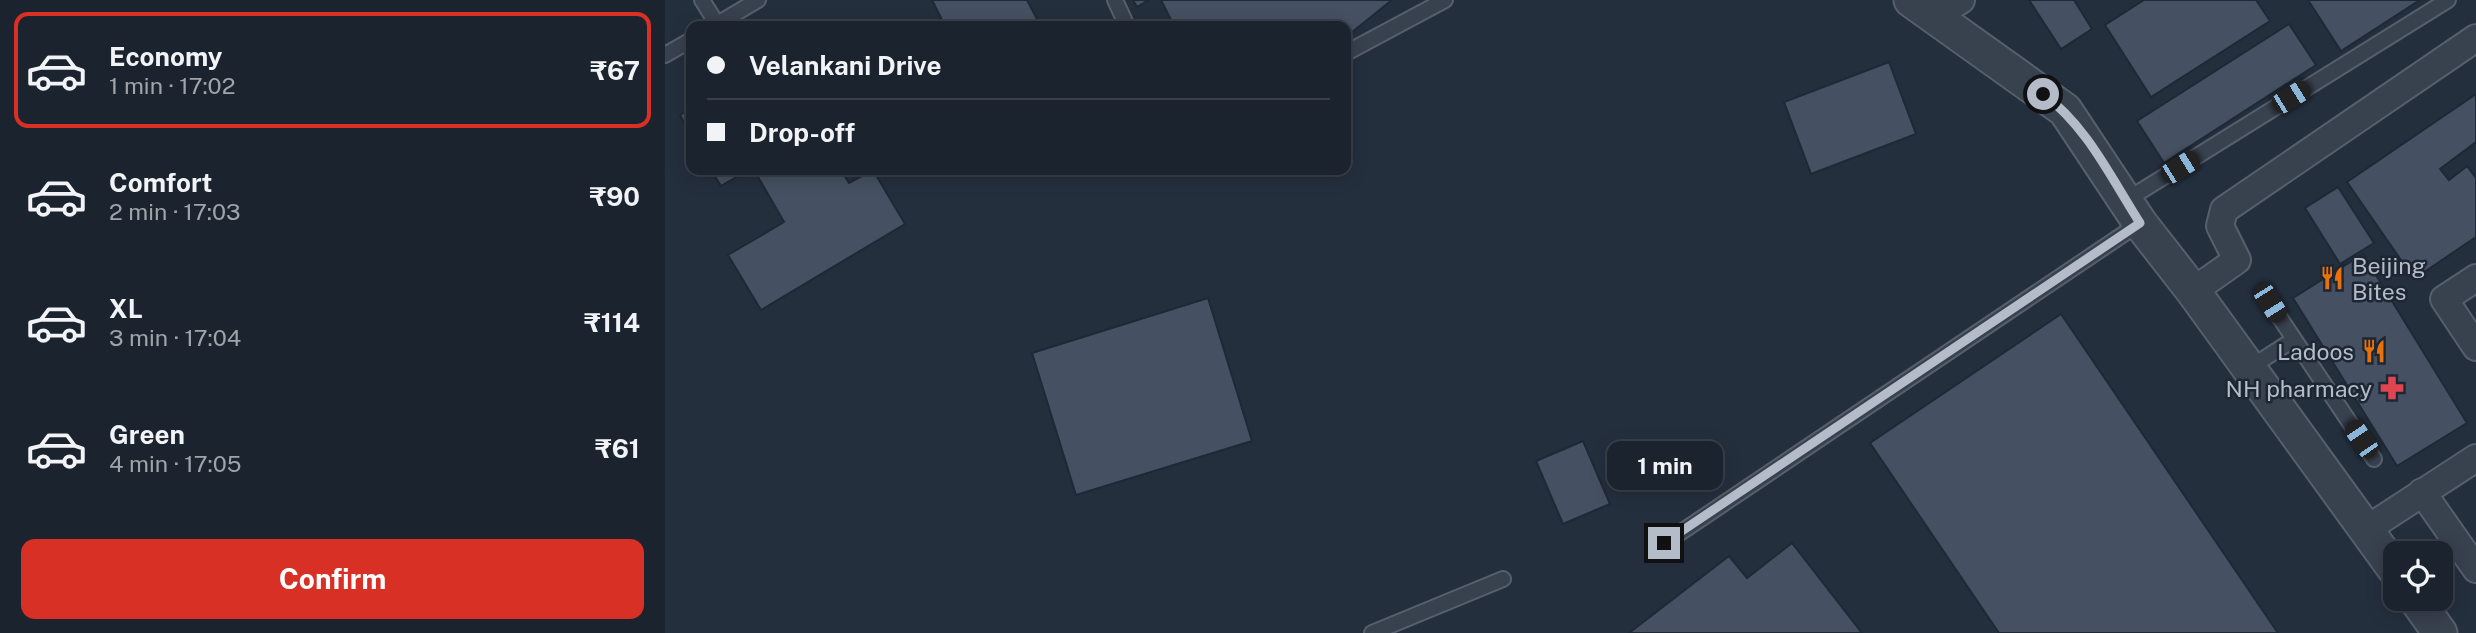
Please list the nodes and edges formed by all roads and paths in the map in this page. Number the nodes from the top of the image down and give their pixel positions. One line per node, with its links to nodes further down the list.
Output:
1 (702, 0): 7 (lane)
2 (758, 0): 8 (lane)
3 (1115, 0): 9 (lane)
4 (1445, 0): 12 (lane)
5 (2448, 0): 14 (lane)
6 (1935, 5): 14 (street)
7 (713, 21)
8 (722, 21)
9 (1126, 21)
10 (2476, 38): 16 (street)
11 (686, 43): 13 (lane)
12 (1351, 49)
13 (665, 55)
14 (2132, 212): 16 (street); 25 (lane)
15 (2476, 278): 19 (street)
16 (2193, 291): 20 (street)
17 (2270, 303): 18 (lane)
18 (2293, 340): 20 (lane); 22 (lane)
19 (2476, 347)
20 (2248, 369): 24 (street)
21 (2476, 458): 23 (street)
22 (2374, 459)
23 (2422, 492): 24 (street); 26 (street)
24 (2367, 529): 27 (street)
25 (1664, 543)
26 (2458, 543): 28 (street)
27 (2383, 552)
28 (2476, 569)
29 (1503, 579): 31 (lane)
30 (2425, 611): 32 (street)
31 (1371, 633)
32 (2440, 633)

